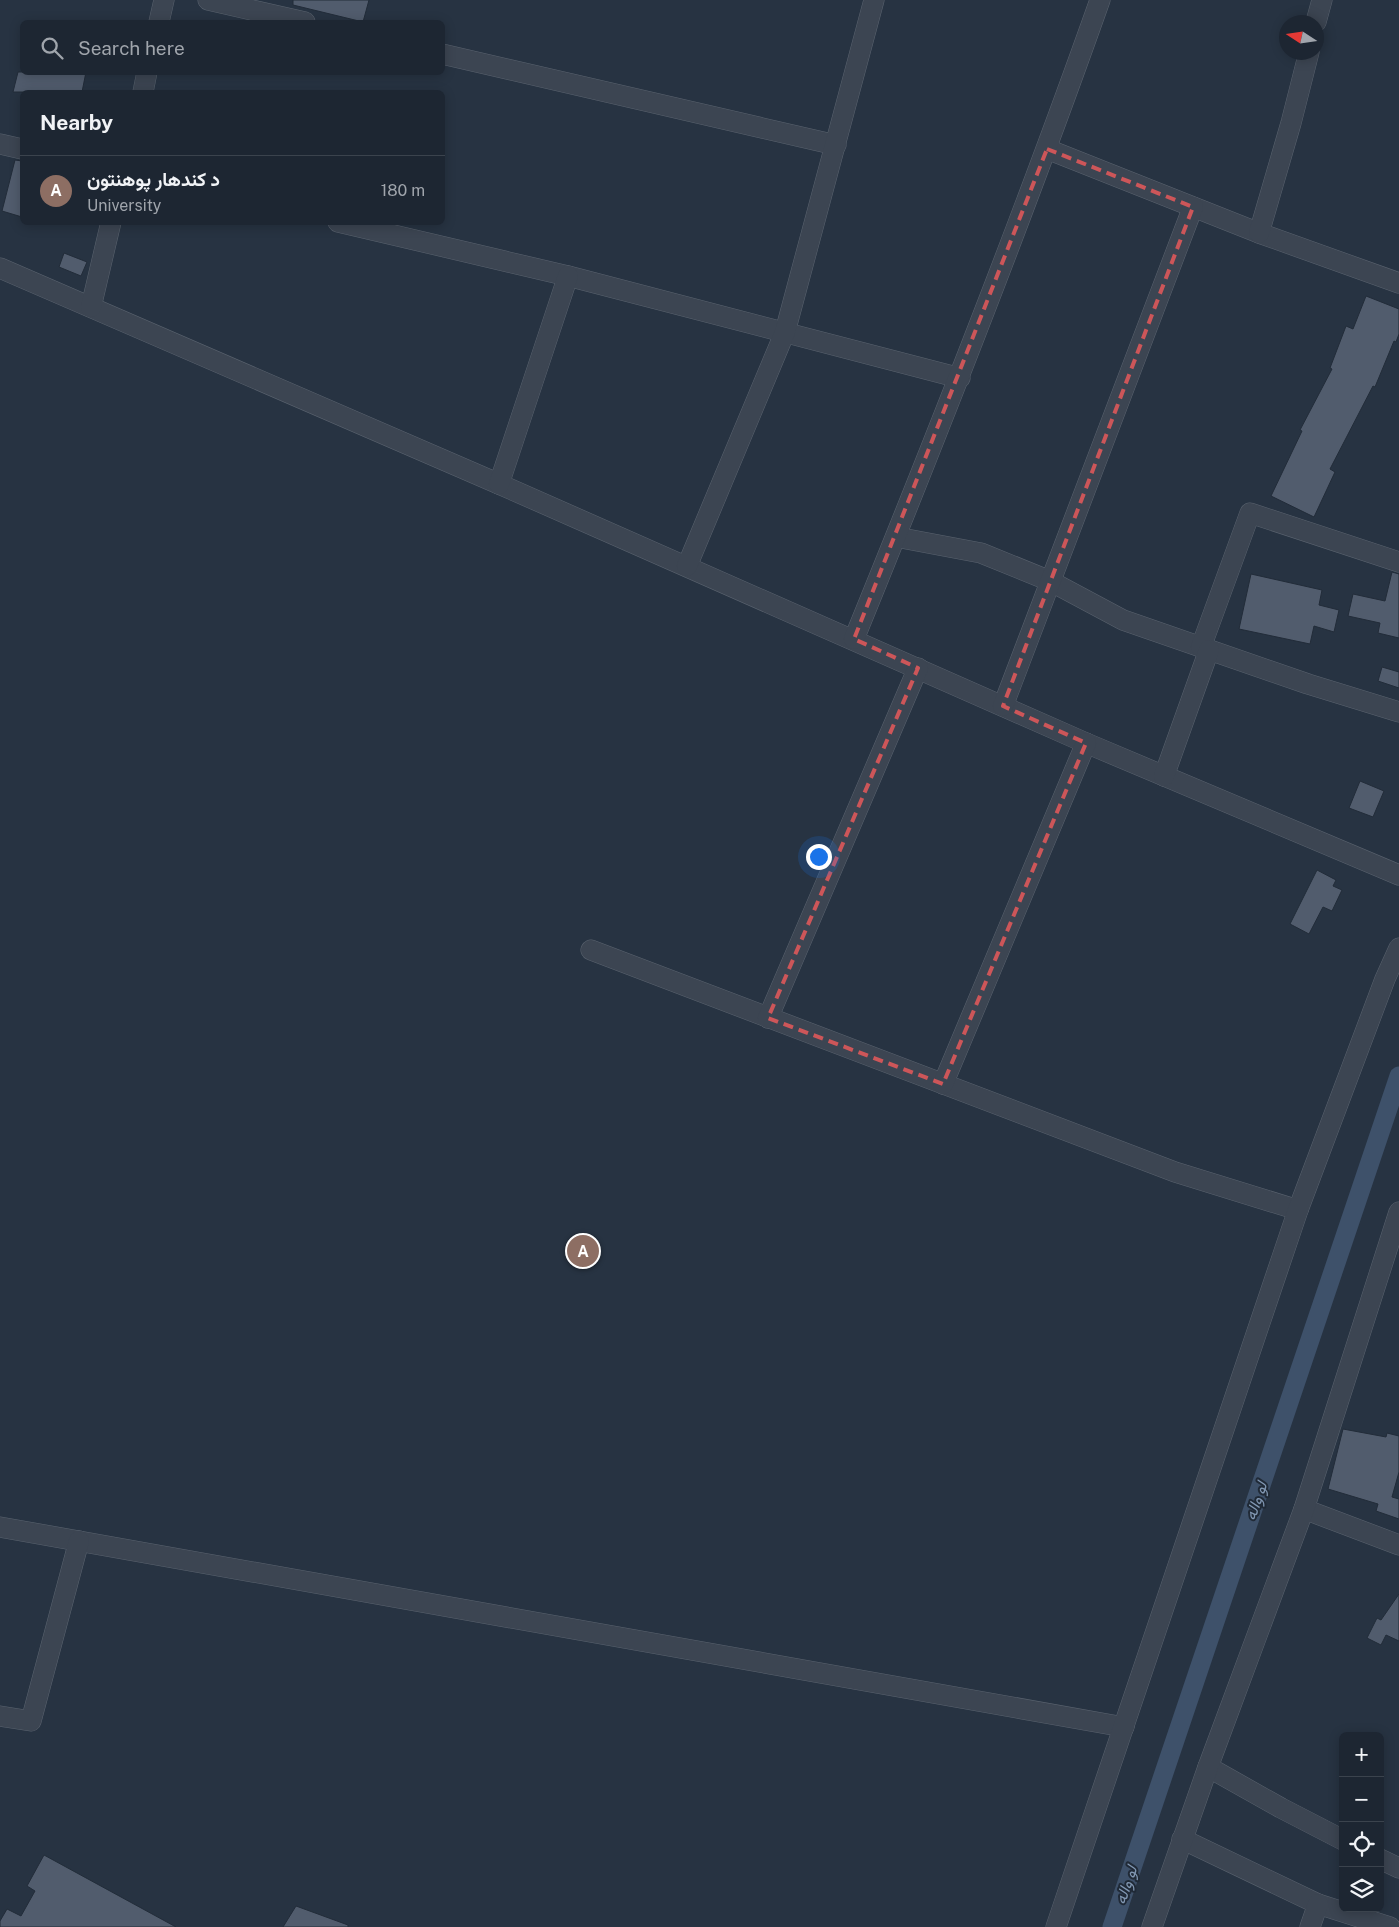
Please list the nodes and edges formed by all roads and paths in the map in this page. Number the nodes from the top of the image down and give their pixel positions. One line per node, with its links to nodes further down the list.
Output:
1 (164, 0): 7 (street)
2 (208, 0): 8 (street)
3 (874, 0): 14 (street)
4 (1100, 0): 16 (street)
5 (1322, 0): 6 (street)
6 (1318, 15)
7 (159, 20)
8 (297, 20)
9 (445, 55): 14 (street)
10 (1307, 60): 20 (street)
11 (146, 75): 12 (street)
12 (143, 90)
13 (0, 144): 15 (street)
14 (836, 146): 25 (street)
15 (20, 149)
16 (1047, 149): 17 (street); 26 (street)
17 (1193, 207): 20 (street); 31 (street)
18 (111, 225): 24 (street)
19 (351, 225): 22 (street)
20 (1259, 233): 23 (street)
21 (0, 268): 24 (street)
22 (568, 276): 25 (street); 27 (street)
23 (1399, 283)
24 (91, 307): 27 (street)
25 (785, 332): 26 (street); 30 (street)
26 (960, 378): 28 (street)
27 (499, 484): 30 (street)
28 (896, 538): 31 (street); 32 (street)
29 (1399, 562): 33 (street)
30 (687, 566): 32 (street)
31 (1050, 582): 33 (street); 35 (street)
32 (854, 639): 34 (street)
33 (1206, 648): 36 (street); 38 (street)
34 (918, 668): 35 (street); 42 (street)
35 (1003, 706): 37 (street)
36 (1399, 712)
37 (1086, 743): 38 (street); 43 (street)
38 (1164, 776): 39 (street)
39 (1399, 875)
40 (1399, 948): 44 (street)
41 (591, 950): 42 (street)
42 (768, 1018): 43 (street)
43 (943, 1084): 44 (street)
44 (1298, 1210): 51 (street)
45 (1399, 1212): 46 (street)
46 (1304, 1509): 49 (street); 52 (street)
47 (0, 1528): 48 (street)
48 (79, 1542): 50 (street); 51 (street)
49 (1399, 1545)
50 (0, 1716)
51 (1124, 1727): 58 (street)
52 (1208, 1767): 53 (street); 54 (street)
53 (1339, 1838)
54 (1182, 1839): 57 (street); 59 (street)
55 (1384, 1861): 56 (street)
56 (1399, 1868)
57 (1318, 1904): 60 (street); 61 (street)
58 (1056, 1927)
59 (1152, 1927)
60 (1310, 1927)
61 (1390, 1927)

